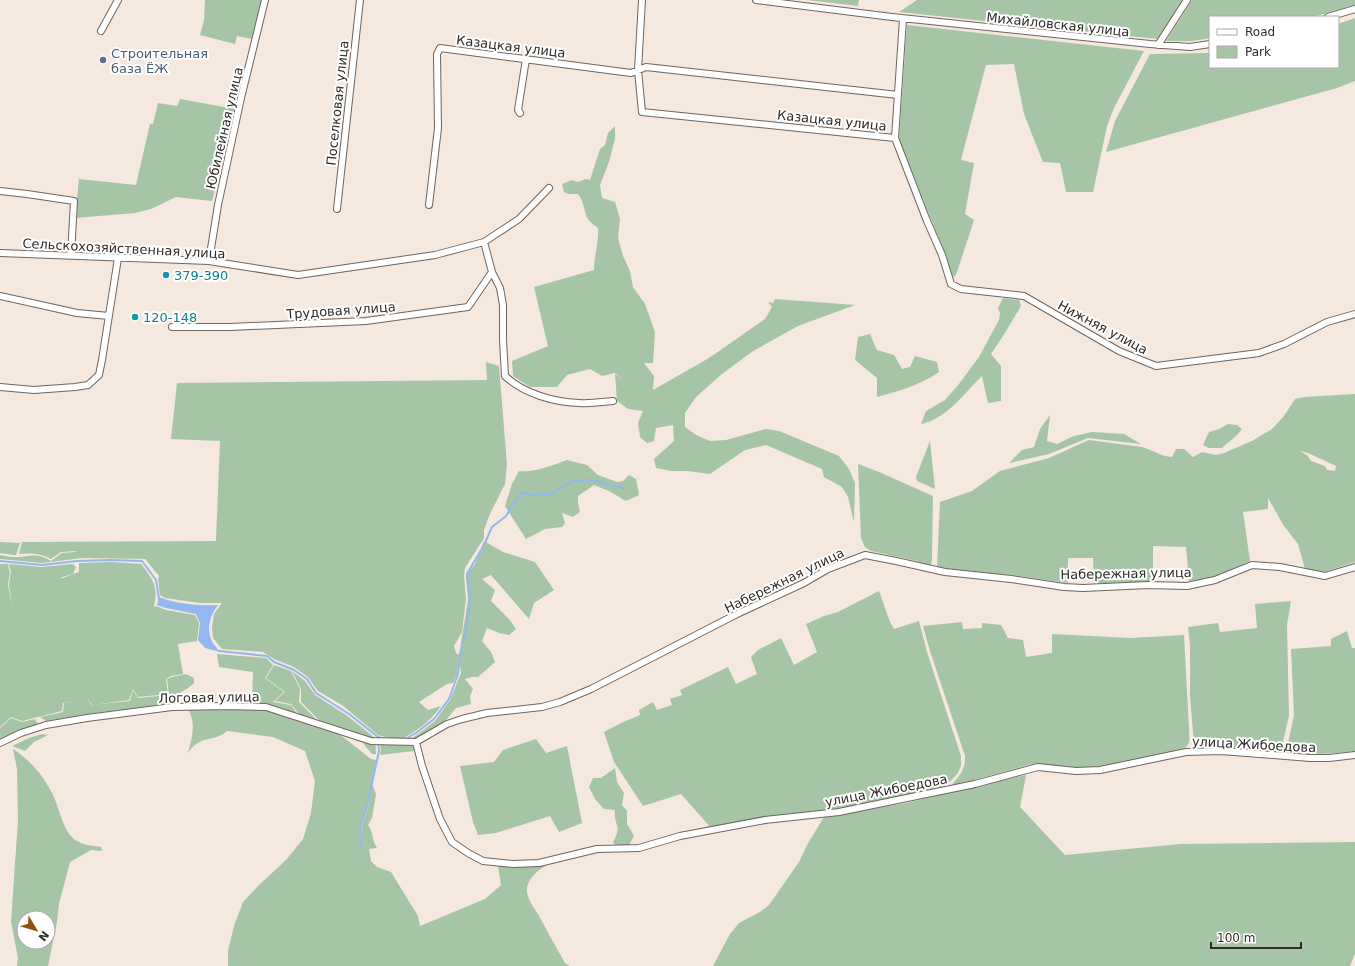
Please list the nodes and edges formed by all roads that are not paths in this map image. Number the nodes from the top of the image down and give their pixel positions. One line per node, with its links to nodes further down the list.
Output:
1 (118, 0): 10 (street)
2 (265, 0): 26 (street, Юбилейная улица)
3 (360, 0): 21 (street, Поселковая улица)
4 (642, 0): 14 (street, Казацкая улица)
5 (756, 0): 9 (street, Михайловская улица)
6 (1188, 0): 12 (street)
7 (1355, 9): 8 (street)
8 (1331, 16)
9 (903, 18): 12 (street, Михайловская улица); 15 (street)
10 (101, 31)
11 (1209, 44): 12 (street, Михайловская улица)
12 (1158, 45)
13 (526, 58): 14 (street, Казацкая улица); 16 (street); 20 (street, Казацкая улица)
14 (638, 70): 15 (street, Казацкая улица); 17 (street, Казацкая улица)
15 (898, 95): 17 (street)
16 (520, 112)
17 (895, 138): 29 (street, Нижняя улица)
18 (548, 188): 22 (street, Сельскохозяйственная улица)
19 (0, 191): 24 (street)
20 (429, 205)
21 (337, 209)
22 (484, 242): 26 (street, Сельскохозяйственная улица); 27 (street)
23 (0, 253): 24 (street, Сельскохозяйственная улица)
24 (71, 255): 25 (street, Сельскохозяйственная улица)
25 (118, 258): 26 (street, Сельскохозяйственная улица); 30 (street)
26 (209, 261)
27 (492, 272): 31 (street, Трудовая улица); 33 (street)
28 (0, 296): 30 (street)
29 (1355, 314)
30 (109, 316): 32 (street)
31 (172, 327)
32 (0, 387)
33 (613, 401)
34 (1355, 567): 35 (street, Набережная улица)
35 (413, 742): 36 (street, Логовая улица); 37 (street, улица Жибоедова)
36 (0, 743)
37 (1355, 755)

